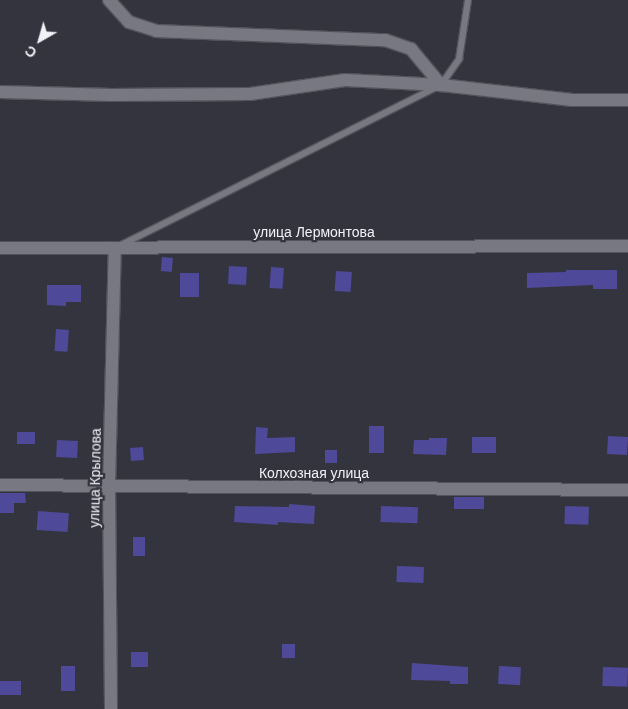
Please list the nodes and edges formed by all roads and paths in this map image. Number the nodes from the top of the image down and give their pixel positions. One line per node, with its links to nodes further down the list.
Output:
1 (109, 0): 3 (street)
2 (468, 0): 3 (lane)
3 (441, 85): 4 (street); 5 (street); 8 (lane)
4 (0, 92)
5 (628, 100)
6 (628, 246): 8 (street, улица Лермонтова)
7 (0, 248): 8 (street, улица Лермонтова)
8 (115, 248): 10 (street, улица Крылова)
9 (0, 485): 10 (street, Колхозная улица)
10 (109, 486): 11 (street, Колхозная улица); 12 (street, улица Крылова)
11 (628, 490)
12 (111, 709)

